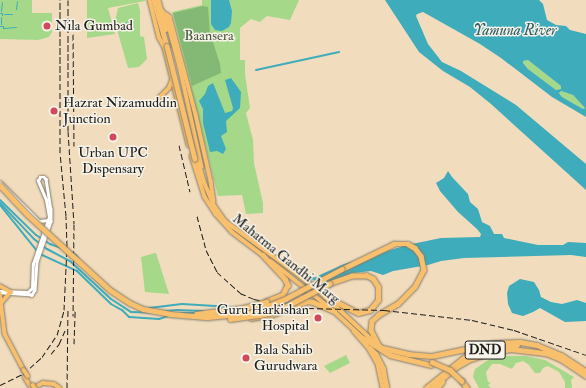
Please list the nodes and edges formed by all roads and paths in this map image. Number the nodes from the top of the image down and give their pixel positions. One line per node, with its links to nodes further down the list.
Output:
1 (150, 0): 8 (main road, Mahatma Gandhi Marg)
2 (154, 0): 5 (highway)
3 (158, 0): 4 (highway, Mahatma Gandhi Marg)
4 (160, 8): 6 (main road, Mahatma Gandhi Marg); 7 (highway)
5 (159, 14): 7 (highway); 8 (highway)
6 (165, 14): 9 (main road, Mahatma Gandhi Marg); 20 (main road)
7 (165, 32): 15 (highway, bridge)
8 (165, 48): 10 (main road, Mahatma Gandhi Marg)
9 (180, 67): 10 (main road); 13 (main road, Mahatma Gandhi Marg)
10 (170, 69): 11 (main road, Mahatma Gandhi Marg)
11 (172, 78): 12 (main road); 14 (main road, Mahatma Gandhi Marg)
12 (159, 98)
13 (191, 114): 14 (main road); 17 (main road, Mahatma Gandhi Marg)
14 (182, 116): 16 (main road, Mahatma Gandhi Marg)
15 (196, 159): 16 (highway); 17 (highway)
16 (199, 175): 24 (main road, Mahatma Gandhi Marg)
17 (203, 180): 20 (main road, Mahatma Gandhi Marg)
18 (0, 182): 21 (street)
19 (0, 187): 22 (street); 32 (highway, bridge); 33 (highway, bridge)
20 (214, 205): 28 (main road, Mahatma Gandhi Marg, bridge)
21 (50, 219): 21 (street); 22 (street)
22 (46, 233): 23 (street)
23 (44, 239): 27 (street); 27 (street)
24 (263, 255): 30 (main road, Mahatma Gandhi Marg, bridge); 32 (highway, bridge)
25 (0, 286): 27 (main road)
26 (0, 293): 27 (street); 29 (main road)
27 (10, 293): 29 (main road)
28 (324, 295): 33 (highway, bridge); 36 (main road, Mahatma Gandhi Marg)
29 (2, 305): 31 (main road)
30 (334, 311): 33 (highway, bridge); 34 (main road, Mahatma Gandhi Marg)
31 (1, 312): 47 (main road, bridge)
32 (178, 314): 36 (highway, bridge)
33 (243, 318)
34 (353, 328): 35 (main road, Mahatma Gandhi Marg); 37 (main road)
35 (363, 338): 37 (main road, Mahatma Gandhi Marg); 40 (highway)
36 (378, 344): 38 (main road, Mahatma Gandhi Marg)
37 (370, 348): 49 (main road, Mahatma Gandhi Marg); 50 (highway)
38 (384, 348): 39 (highway); 40 (highway)
39 (546, 349): 42 (highway); 43 (highway, DND)
40 (432, 364): 45 (highway, bridge)
41 (456, 367): 44 (highway); 46 (highway, DND); 46 (highway)
42 (586, 371)
43 (444, 373): 46 (highway, DND); 51 (highway)
44 (586, 376)
45 (461, 382): 53 (highway); 54 (highway)
46 (434, 386): 52 (highway, DND)
47 (35, 387): 48 (main road)
48 (58, 387)
49 (383, 388)
50 (386, 388)
51 (423, 388)
52 (426, 388)
53 (464, 388)
54 (467, 388)

